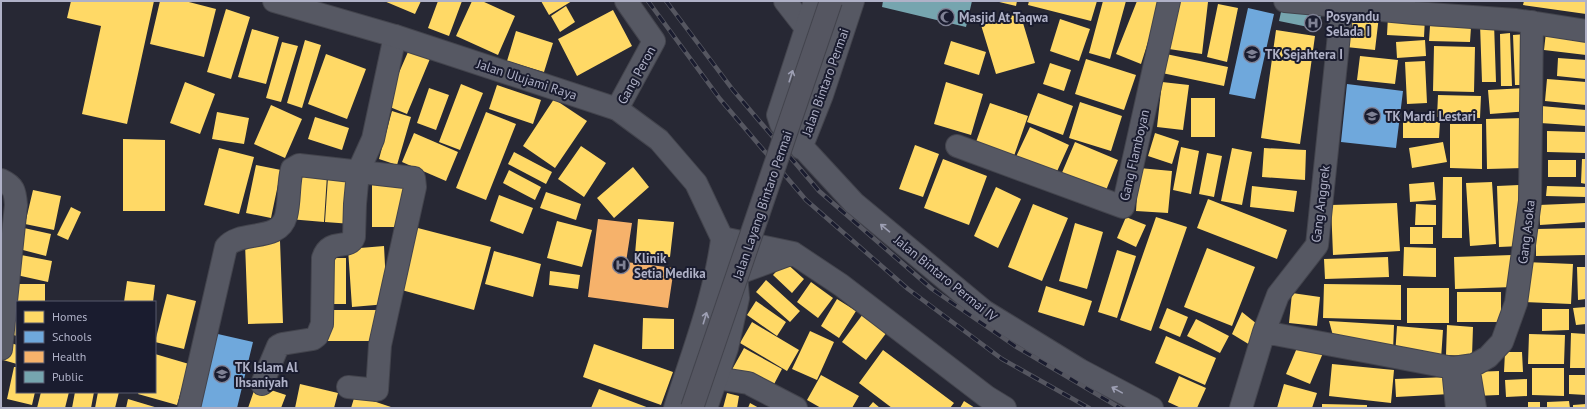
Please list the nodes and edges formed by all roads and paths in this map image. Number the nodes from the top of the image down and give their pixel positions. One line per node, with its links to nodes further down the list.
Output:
1 (274, 1): 13 (street, Jalan Ulujami Raya)
2 (626, 1): 14 (street, Gang Peron)
3 (785, 1): 11 (street)
4 (815, 1): 11 (street, Jalan Bintaro Permai)
5 (831, 1): 33 (main road, Jalan Layang Bintaro Permai, bridge)
6 (853, 1): 16 (street, Jalan Bintaro Permai)
7 (1169, 1): 15 (street, Gang Flamboyan)
8 (1285, 1): 9 (street)
9 (1342, 6): 10 (street); 22 (street, Gang Anggrek)
10 (1522, 14): 12 (street); 27 (street, Gang Asoka)
11 (806, 28): 16 (street, Jalan Bintaro Permai, one-way to 11)
12 (1586, 31)
13 (395, 36): 14 (street, Jalan Ulujami Raya); 17 (street)
14 (617, 109): 19 (street, Jalan Ulujami Raya)
15 (957, 146)
16 (801, 148): 37 (street, Jalan Bintaro Permai IV, one-way to 16)
17 (358, 172): 29 (street); 30 (street); 31 (street)
18 (1, 180): 25 (street)
19 (722, 238): 20 (street); 21 (street); 23 (street, one-way to 19)
20 (793, 253): 21 (street); 36 (street)
21 (736, 274): 24 (street)
22 (1264, 332): 27 (street); 38 (street, Gang Anggrek)
23 (696, 345): 24 (street); 26 (street)
24 (727, 348): 28 (street)
25 (1, 349)
26 (689, 366): 28 (street); 32 (street)
27 (1460, 367): 39 (street); 40 (street)
28 (716, 378): 34 (street); 35 (street)
29 (262, 384)
30 (348, 387)
31 (189, 408)
32 (675, 408)
33 (692, 408)
34 (706, 408)
35 (796, 408)
36 (1005, 408)
37 (1152, 408)
38 (1241, 408)
39 (1457, 408)
40 (1475, 408)

